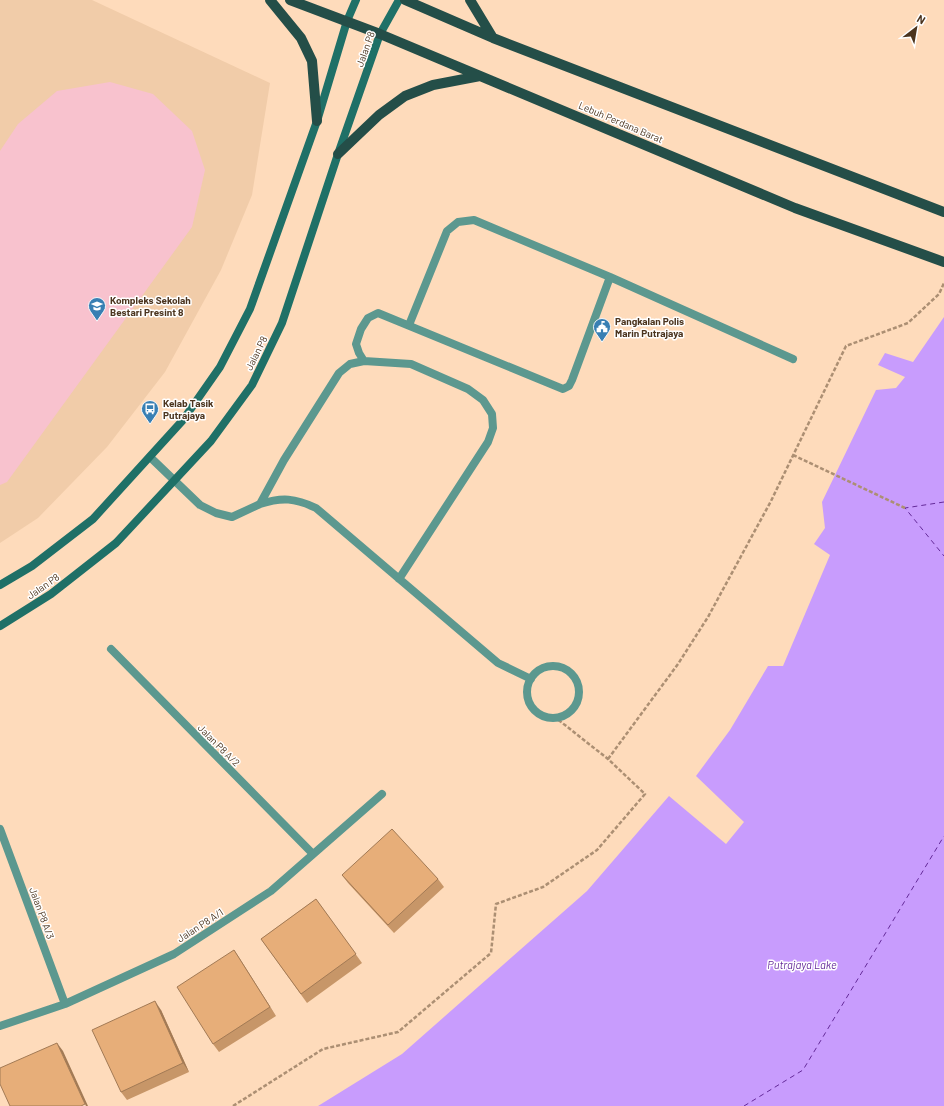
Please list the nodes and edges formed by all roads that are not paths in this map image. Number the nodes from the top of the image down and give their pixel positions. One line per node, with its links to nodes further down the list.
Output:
1 (270, 0): 11 (main road)
2 (290, 0): 7 (main road, Lebuh Perdana Barat)
3 (356, 0): 7 (street)
4 (399, 0): 8 (street, Jalan P8)
5 (405, 0): 9 (main road)
6 (470, 0): 9 (main road)
7 (347, 22): 8 (main road, Lebuh Perdana Barat); 11 (street)
8 (380, 34): 10 (main road, Lebuh Perdana Barat); 12 (street, Jalan P8)
9 (493, 38): 13 (main road)
10 (480, 76): 12 (main road); 14 (main road, Lebuh Perdana Barat)
11 (317, 121): 19 (street)
12 (338, 154): 20 (street, Jalan P8)
13 (944, 212)
14 (944, 262)
15 (610, 277): 16 (street); 16 (street); 17 (street)
16 (409, 325): 18 (street)
17 (793, 359)
18 (364, 361): 21 (street); 22 (street)
19 (150, 457): 20 (street); 23 (street)
20 (174, 480): 21 (street); 24 (street, Jalan P8)
21 (260, 504): 22 (street)
22 (398, 579): 26 (street)
23 (0, 585)
24 (0, 626)
25 (111, 649): 29 (street, Jalan P8 A/2)
26 (531, 679): 26 (street)
27 (382, 794): 29 (street, Jalan P8 A/1)
28 (0, 829): 30 (street, Jalan P8 A/3)
29 (313, 854): 30 (street, Jalan P8 A/1)
30 (65, 1004): 31 (street, Jalan P8 A/1)
31 (0, 1026)

